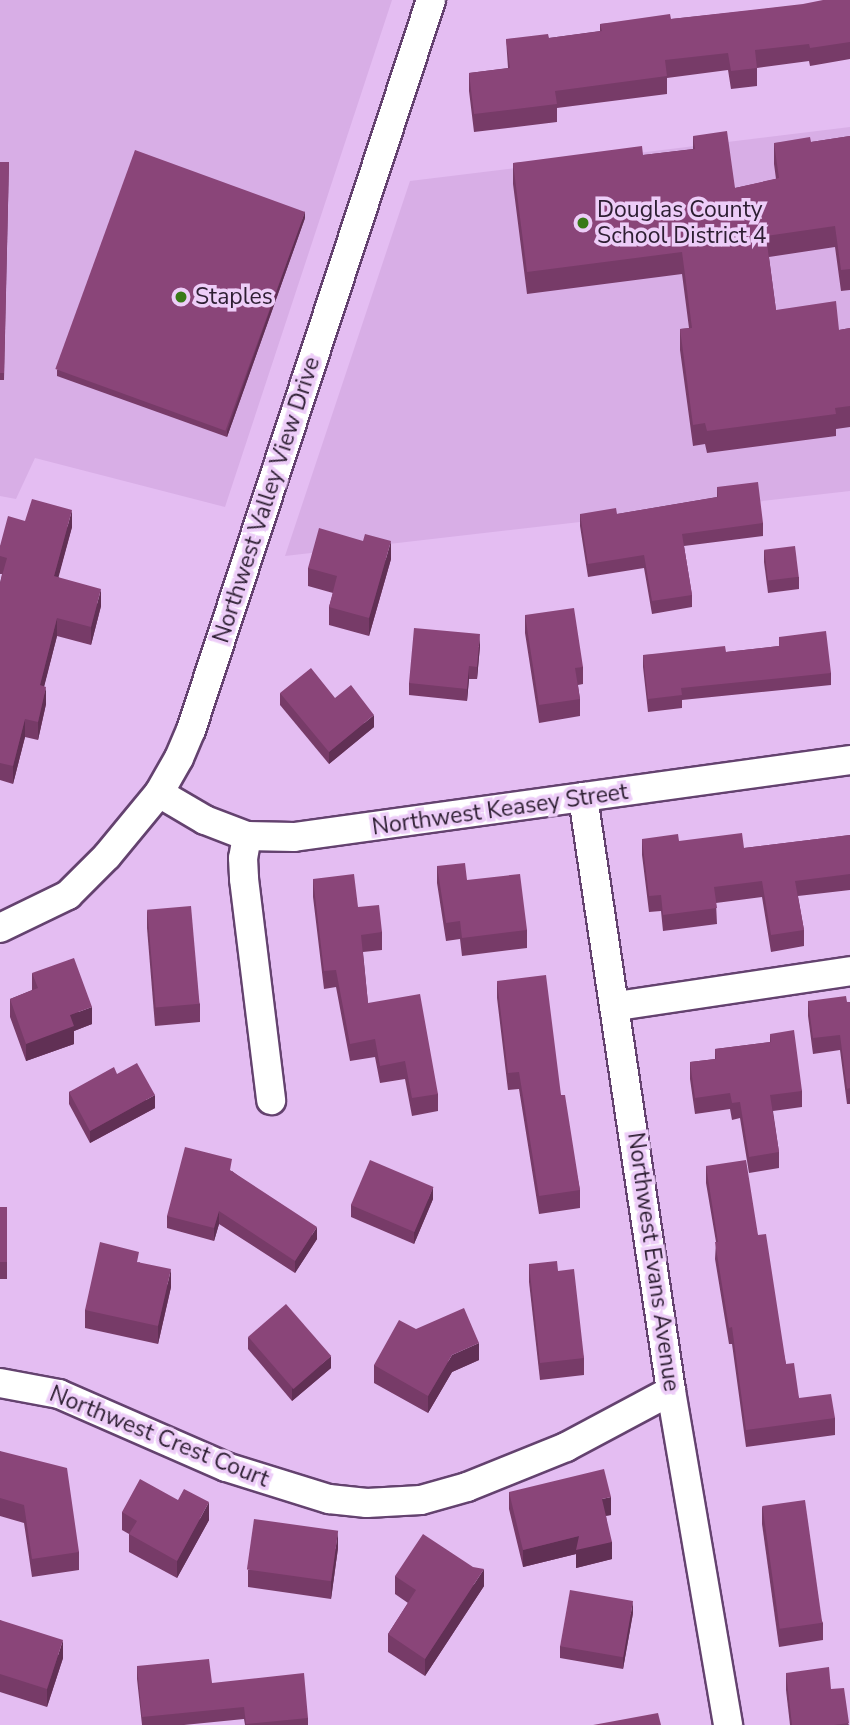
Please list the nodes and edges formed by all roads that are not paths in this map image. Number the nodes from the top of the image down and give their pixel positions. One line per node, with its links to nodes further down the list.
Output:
1 (431, 0): 3 (street, Northwest Valley View Drive)
2 (850, 760): 4 (street, Northwest Keasey Street)
3 (159, 793): 5 (street, Northwest Keasey Street); 6 (street, Northwest Valley View Drive)
4 (583, 797): 5 (street, Northwest Keasey Street); 8 (street, Northwest Evans Avenue)
5 (247, 836): 9 (street)
6 (0, 928)
7 (850, 971): 8 (street)
8 (617, 1006): 11 (street, Northwest Evans Avenue)
9 (271, 1100)
10 (0, 1383): 11 (street, Northwest Crest Court)
11 (671, 1391): 12 (street, Northwest Evans Avenue)
12 (728, 1725)

